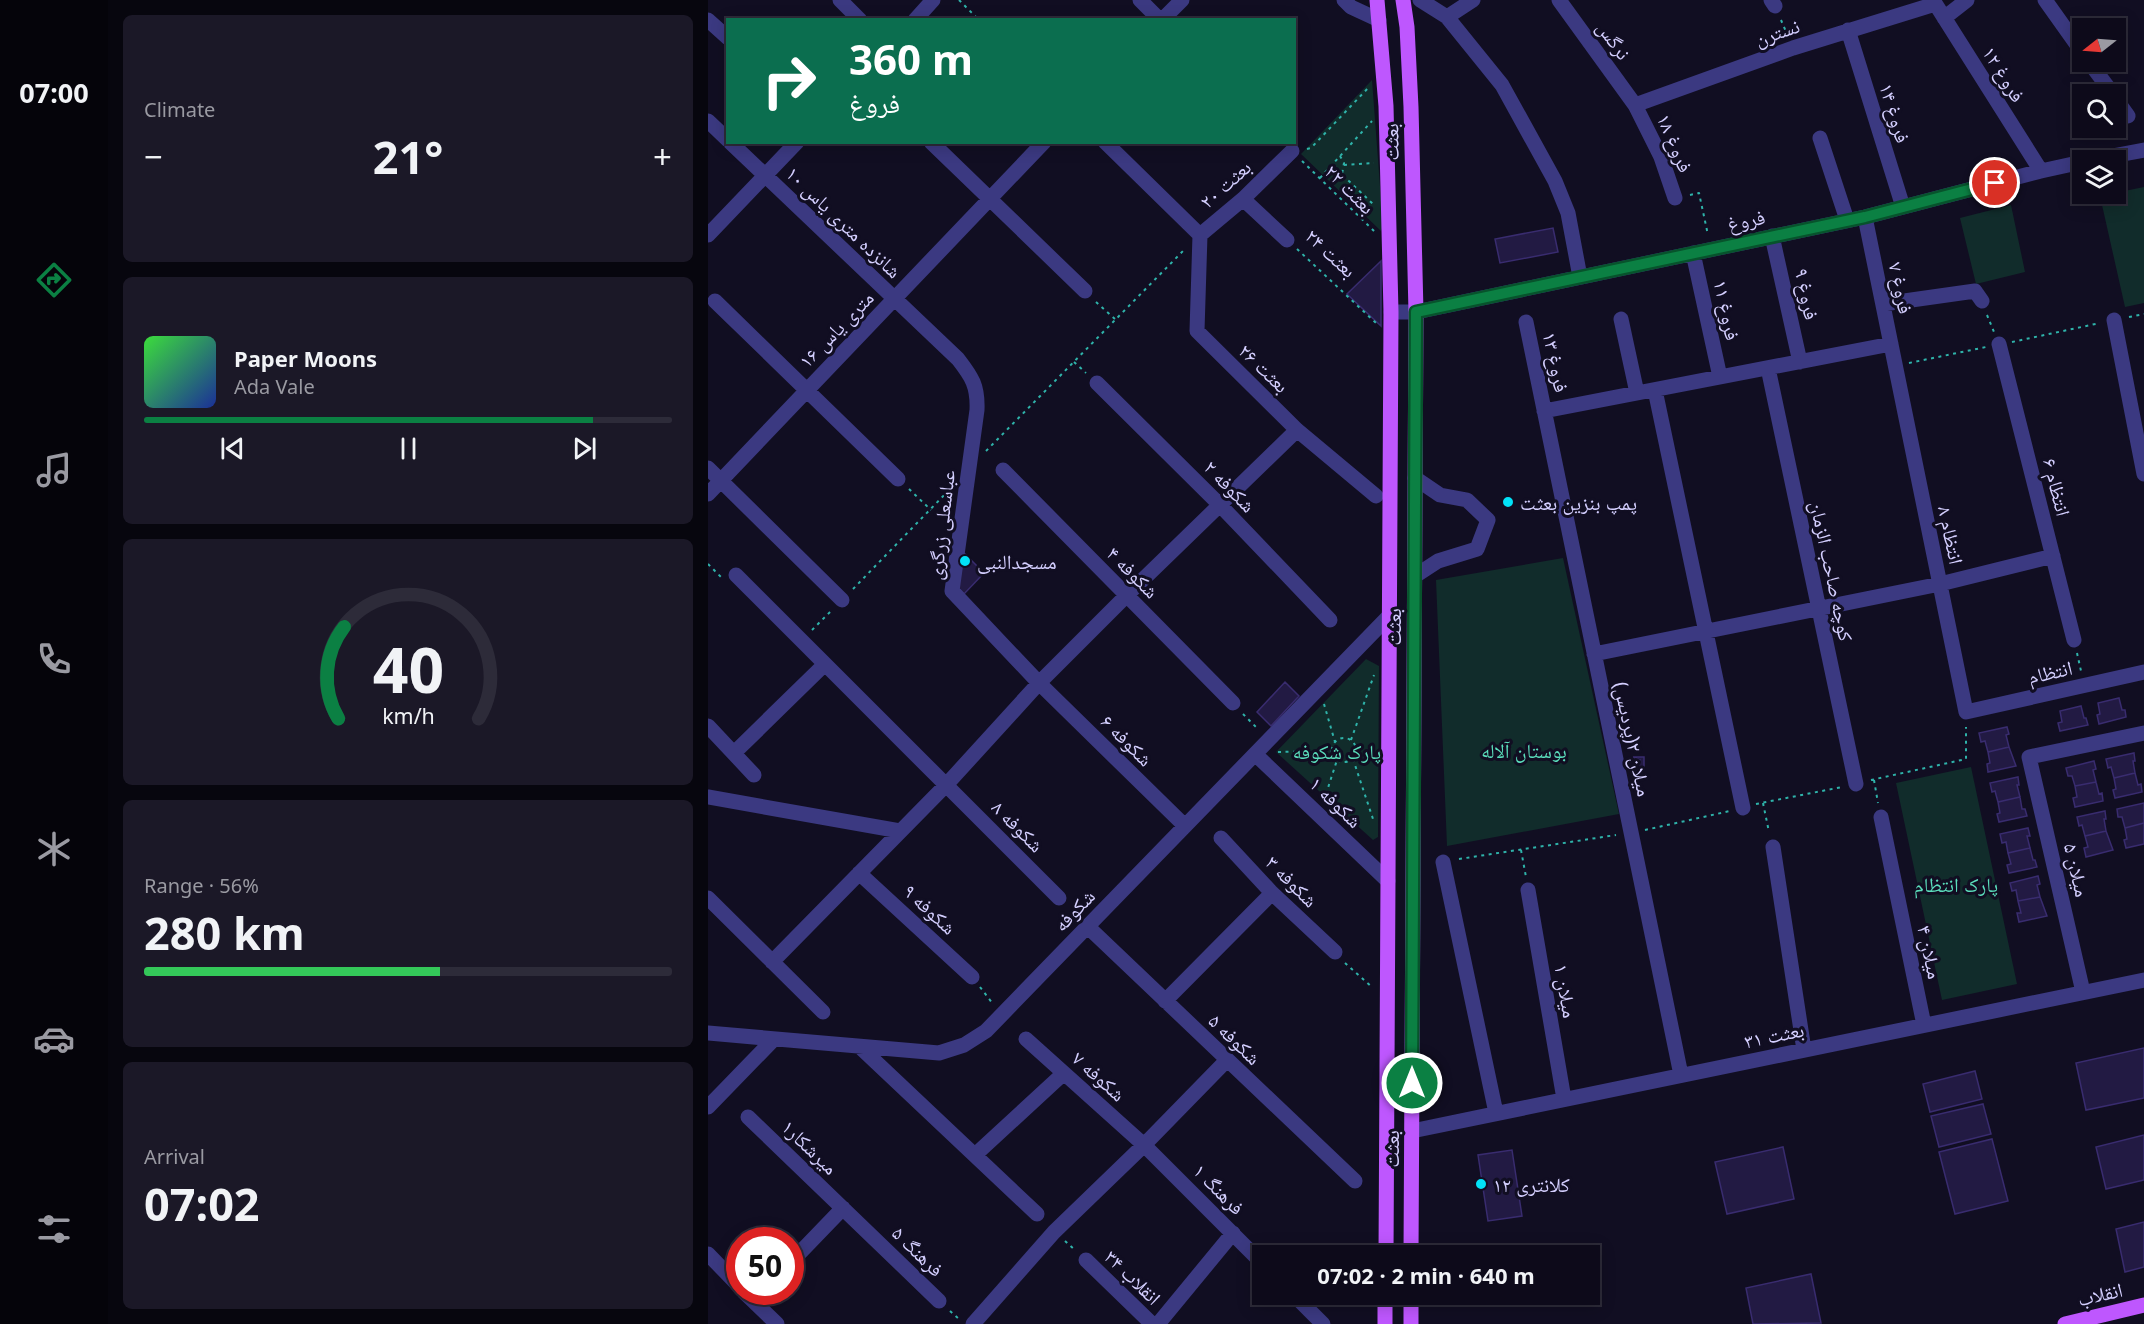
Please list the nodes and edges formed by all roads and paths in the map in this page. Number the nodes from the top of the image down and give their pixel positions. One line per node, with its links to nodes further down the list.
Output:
1 (840, 0): 17 (street)
2 (933, 0): 18 (street)
3 (959, 0): 19 (path)
4 (1140, 0): 20 (street)
5 (1182, 0): 21 (street)
6 (1344, 0): 24 (street)
7 (1377, 0): 24 (main road, بعثت)
8 (1403, 0): 76 (main road, بعثت)
9 (1420, 0): 16 (street)
10 (1473, 0): 16 (street)
11 (1559, 0): 30 (street, نرگس)
12 (1967, 0): 22 (street)
13 (2044, 0): 27 (street)
14 (1934, 2): 22 (street, فروغ ۱۲); 25 (street, نسترن)
15 (1773, 3): 28 (path)
16 (1447, 17): 69 (street)
17 (858, 18)
18 (917, 18)
19 (977, 18)
20 (1159, 18)
21 (1163, 18)
22 (1944, 18): 50 (street, فروغ ۱۲)
23 (708, 20): 26 (street)
24 (1379, 20): 29 (main road, بعثت)
25 (1848, 30): 28 (street, نسترن); 58 (street, فروغ ۱۴)
26 (726, 36)
27 (2072, 38)
28 (1793, 48): 30 (street, نسترن)
29 (1383, 72): 31 (main road, بعثت); 43 (path)
30 (1635, 105): 55 (street, فروغ ۱۸)
31 (1386, 106): 45 (path); 46 (main road, بعثت)
32 (2126, 113): 33 (street)
33 (2128, 116)
34 (708, 121): 35 (street)
35 (726, 138)
36 (1820, 138): 61 (street)
37 (732, 144): 52 (street)
38 (795, 144): 52 (street)
39 (933, 144): 56 (street)
40 (1042, 144): 56 (street, ۱۶ متری یاس)
41 (1107, 144): 63 (street)
42 (2144, 150): 44 (street)
43 (1292, 151): 53 (path, بعثت ۲۲); 57 (street, بعثت ۲۰)
44 (2126, 153)
45 (1340, 156): 48 (path); 49 (path)
46 (1388, 161): 49 (path); 60 (main road, بعثت)
47 (2072, 164): 50 (street, فروغ)
48 (1332, 165): 51 (path); 53 (path)
49 (1344, 165): 51 (path)
50 (2041, 171): 58 (street, فروغ)
51 (1342, 174): 60 (path)
52 (765, 176): 62 (street); 71 (street, شانزده متری یاس ۱۰)
53 (1320, 178): 66 (path, بعثت ۲۲)
54 (1699, 193): 67 (path, فروغ ۱۸)
55 (1675, 198)
56 (990, 199): 70 (street); 71 (street, ۱۶ متری یاس)
57 (1243, 199): 63 (street, بعثت ۲۰); 65 (street, بعثت ۲۴)
58 (1903, 207): 59 (street, فروغ)
59 (1865, 217): 61 (street, فروغ); 74 (street, فروغ ۷)
60 (1389, 220): 66 (main road, بعثت)
61 (1846, 220): 64 (street, فروغ)
62 (708, 235)
63 (1200, 235): 79 (path); 96 (street, بعثت ۲۶)
64 (1773, 236): 67 (street, فروغ); 86 (street, فروغ ۹)
65 (1287, 240): 82 (path, بعثت ۲۴)
66 (1389, 247): 75 (main road, بعثت)
67 (1712, 249): 68 (street, فروغ)
68 (1693, 253): 69 (street, فروغ); 89 (street, فروغ ۱۱)
69 (1580, 277): 76 (street, فروغ)
70 (1085, 291): 79 (path)
71 (894, 299): 91 (street, ۱۶ متری یاس); 94 (street, شانزده متری یاس ۱۰)
72 (715, 301): 91 (street)
73 (1982, 301): 74 (street); 84 (path)
74 (1882, 304): 83 (street, فروغ ۷)
75 (1391, 312): 76 (street, فروغ); 82 (main road, بعثت)
76 (1416, 312): 101 (main road, بعثت)
77 (2144, 314): 80 (path)
78 (1621, 319): 93 (street)
79 (1116, 320): 85 (path)
80 (2115, 320): 84 (path); 100 (street)
81 (1526, 322): 95 (street, فروغ ۱۳)
82 (1391, 337): 116 (main road, بعثت)
83 (1891, 344): 86 (street); 87 (street, فروغ ۷)
84 (1999, 344): 87 (path); 109 (street, انتظام ۶)
85 (1074, 362): 90 (path); 97 (path)
86 (1800, 362): 88 (street)
87 (1895, 366): 112 (street, انتظام ۸)
88 (1768, 368): 89 (street); 115 (street, کوچه صاحب الزمان)
89 (1720, 377): 92 (street)
90 (1097, 383): 107 (street, شکوفه ۲)
91 (807, 390): 102 (street); 103 (street, ۱۶ متری یاس)
92 (1655, 390): 93 (street); 118 (street)
93 (1637, 393): 95 (street)
94 (977, 410): 97 (street, عباسعلی زرگری)
95 (1544, 411): 122 (street, میلان ۲(پردیس))
96 (1298, 430): 106 (street, بعثت ۲۶); 107 (street)
97 (969, 467): 125 (street, عباسعلی زرگری)
98 (708, 468): 103 (street)
99 (1004, 470): 113 (street, شکوفه ۴)
100 (2144, 474)
101 (1415, 478): 111 (main road, بعثت); 111 (street)
102 (898, 479): 108 (path)
103 (720, 481): 105 (street, ۱۶ متری یاس); 114 (street)
104 (954, 484): 108 (path)
105 (708, 494)
106 (1376, 496)
107 (1220, 505): 113 (street); 117 (street, شکوفه ۲)
108 (931, 510): 114 (path)
109 (2053, 556): 112 (street); 120 (street, انتظام ۶)
110 (736, 575): 119 (street, شکوفه ۸)
111 (1415, 576): 186 (main road, بعثت)
112 (1940, 584): 115 (street); 129 (street, انتظام ۸)
113 (1127, 595): 125 (street); 128 (street, شکوفه ۴)
114 (842, 600): 119 (path)
115 (1819, 609): 118 (street); 142 (street, کوچه صاحب الزمان)
116 (1390, 615): 121 (main road, بعثت); 127 (street, شکوفه)
117 (1330, 620)
118 (1706, 632): 122 (street); 146 (street)
119 (802, 640): 123 (street, شکوفه ۸)
120 (2074, 640): 126 (path)
121 (1389, 652): 132 (path); 157 (main road, بعثت)
122 (1594, 654): 151 (street, میلان ۲(پردیس))
123 (825, 664): 136 (street); 141 (street, شکوفه ۸)
124 (2144, 672): 126 (street, انتظام)
125 (1040, 683): 141 (street); 149 (street, شکوفه ۶)
126 (2084, 686): 129 (street, انتظام)
127 (1319, 688): 133 (path); 134 (street, شکوفه)
128 (1233, 703): 134 (path)
129 (1966, 712): 140 (path)
130 (708, 726): 136 (street)
131 (2144, 733): 167 (street, میلان ۵)
132 (1351, 740): 133 (path); 137 (path)
133 (1335, 742): 135 (path)
134 (1262, 746): 135 (path); 149 (street, شکوفه); 157 (street, شکوفه ۱)
135 (1332, 751): 138 (path)
136 (734, 753): 139 (street)
137 (1353, 759): 138 (path); 148 (path)
138 (1337, 760): 143 (path)
139 (754, 775)
140 (1874, 780): 142 (path); 147 (path)
141 (947, 784): 150 (street); 161 (street, شکوفه ۸)
142 (1856, 784): 145 (path)
143 (1326, 794)
144 (708, 798): 150 (street)
145 (1763, 803): 146 (path); 153 (path)
146 (1743, 808): 151 (path)
147 (1881, 817): 172 (street, میلان ۴)
148 (1373, 820)
149 (1185, 826): 162 (street, شکوفه)
150 (900, 831): 156 (street)
151 (1631, 833): 154 (path); 180 (street, میلان ۲(پردیس))
152 (1221, 838): 159 (street, شکوفه ۳)
153 (1773, 847): 177 (street)
154 (1521, 850): 155 (path); 158 (path)
155 (1443, 862): 183 (street)
156 (859, 873): 164 (street); 165 (street, شکوفه ۹)
157 (1388, 881): 169 (main road, بعثت)
158 (1528, 890): 182 (street, میلان ۱)
159 (1272, 893): 163 (street, شکوفه ۳); 168 (street)
160 (708, 898): 164 (street)
161 (1059, 898)
162 (1087, 926): 168 (street, شکوفه ۵); 171 (street, شکوفه)
163 (1335, 952): 169 (path)
164 (772, 962): 170 (street)
165 (972, 976): 171 (path)
166 (2144, 980): 167 (street, بعثت ۳۱)
167 (2083, 992): 172 (street, بعثت ۳۱)
168 (1165, 1001): 178 (street, شکوفه ۵)
169 (1388, 1002): 185 (main road, بعثت)
170 (823, 1012)
171 (1002, 1015): 176 (street, شکوفه)
172 (1924, 1025): 177 (street, بعثت ۳۱)
173 (708, 1033): 174 (street, شکوفه)
174 (774, 1039): 176 (street, شکوفه); 181 (street)
175 (1026, 1039): 179 (street, شکوفه ۷)
176 (860, 1047): 188 (street)
177 (1804, 1050): 180 (street, بعثت ۳۱)
178 (1227, 1060): 187 (street); 189 (street, شکوفه ۵)
179 (1064, 1073): 187 (street, شکوفه ۷); 188 (street)
180 (1681, 1075): 182 (street, بعثت ۳۱)
181 (710, 1099)
182 (1564, 1099): 183 (street, بعثت ۳۱)
183 (1496, 1113): 186 (street, بعثت ۳۱)
184 (748, 1117): 190 (street, میرشکار۱)
185 (1387, 1128): 186 (main road); 193 (main road, بعثت)
186 (1412, 1131): 194 (main road, بعثت)
187 (1144, 1145): 192 (street, فرهنگ ۱); 208 (street)
188 (975, 1155): 191 (street)
189 (1355, 1181)
190 (843, 1208): 195 (street); 200 (street, فرهنگ ۵)
191 (1037, 1214)
192 (1233, 1233): 196 (street, فرهنگ ۱); 210 (street)
193 (1386, 1245)
194 (1411, 1245)
195 (804, 1248)
196 (1252, 1253)
197 (708, 1254): 199 (street)
198 (1086, 1260): 209 (street, انقلاب ۳۴)
199 (726, 1273)
200 (939, 1301): 207 (path, فرهنگ ۵)
201 (761, 1305): 206 (street)
202 (1304, 1305): 211 (street)
203 (1385, 1305): 212 (main road)
204 (1411, 1305): 213 (main road)
205 (2144, 1305): 214 (main road, انقلاب)
206 (777, 1324)
207 (963, 1324)
208 (973, 1324)
209 (1152, 1324)
210 (1158, 1324)
211 (1323, 1324)
212 (1385, 1324)
213 (1411, 1324)
214 (2065, 1324)

